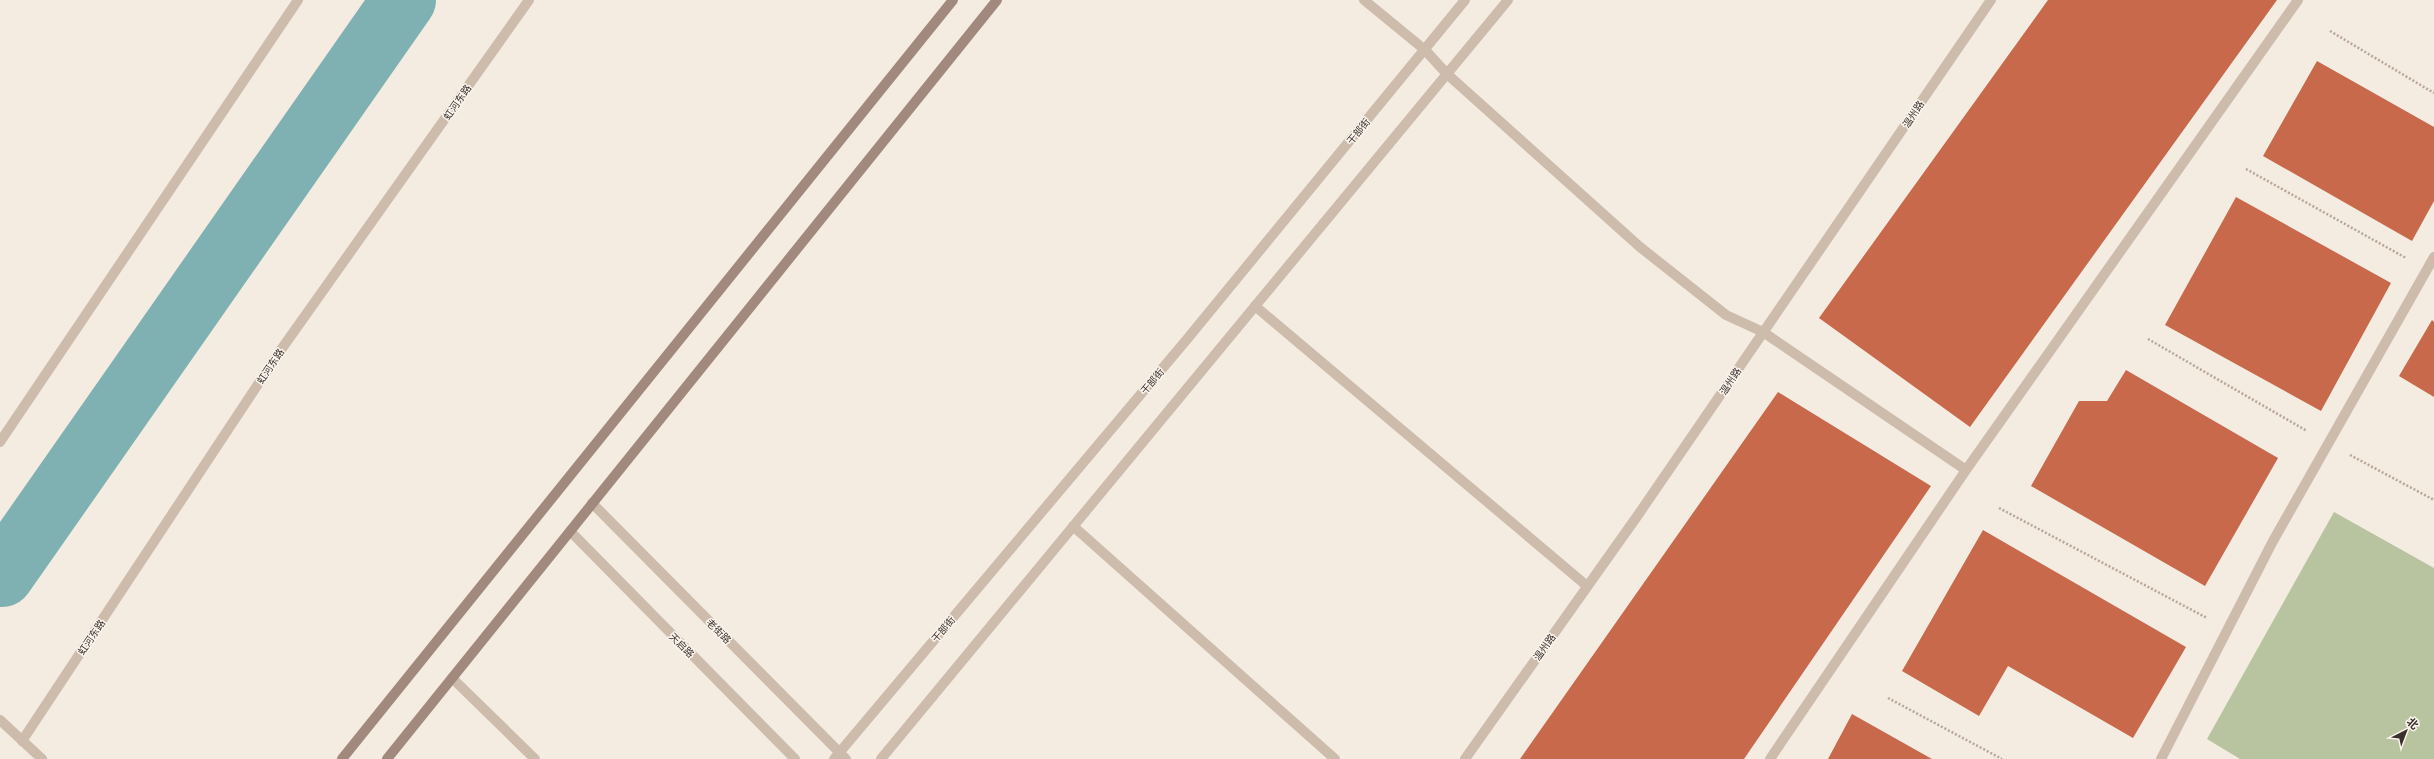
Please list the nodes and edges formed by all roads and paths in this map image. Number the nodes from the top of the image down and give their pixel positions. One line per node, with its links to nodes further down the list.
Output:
1 (298, 0): 20 (street)
2 (529, 0): 33 (street, 虹河东路)
3 (953, 0): 36 (main road)
4 (997, 0): 24 (main road)
5 (1364, 0): 11 (street)
6 (1465, 0): 11 (street, 干部街)
7 (1508, 0): 12 (street)
8 (1991, 0): 18 (street, 温州路)
9 (2298, 0): 22 (street)
10 (2330, 31): 13 (path)
11 (1425, 50): 12 (street); 34 (street, 干部街)
12 (1447, 74): 17 (street); 18 (street)
13 (2434, 93)
14 (2246, 169): 16 (path)
15 (2434, 257): 16 (street)
16 (2427, 269): 21 (street)
17 (1255, 306): 26 (street); 28 (street)
18 (1763, 332): 22 (street); 28 (street, 温州路)
19 (2148, 339): 21 (path)
20 (0, 442)
21 (2328, 443): 23 (path); 29 (street)
22 (1966, 470): 43 (street)
23 (2434, 500)
24 (592, 503): 27 (main road); 34 (street, 老街路)
25 (1999, 508): 29 (path)
26 (1073, 526): 40 (street); 41 (street)
27 (570, 531): 30 (main road); 39 (street, 天启路)
28 (1587, 586): 42 (street, 温州路)
29 (2228, 629): 45 (street)
30 (452, 678): 37 (main road); 38 (street)
31 (1888, 698): 44 (path)
32 (0, 720): 33 (street)
33 (22, 741): 35 (street)
34 (840, 757)
35 (42, 759)
36 (342, 759)
37 (386, 759)
38 (535, 759)
39 (795, 759)
40 (881, 759)
41 (1335, 759)
42 (1465, 759)
43 (1770, 759)
44 (2002, 759)
45 (2160, 759)

